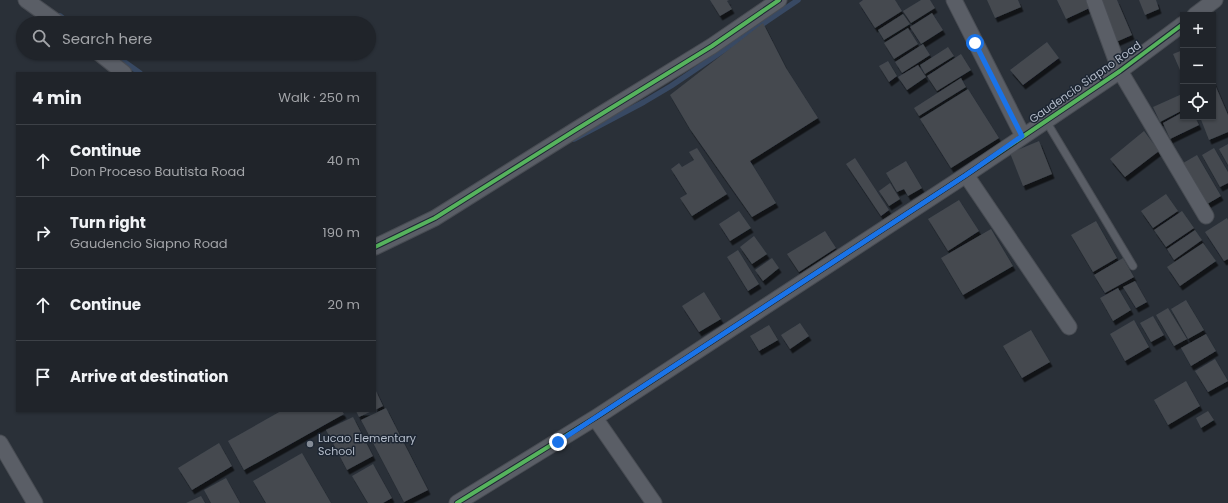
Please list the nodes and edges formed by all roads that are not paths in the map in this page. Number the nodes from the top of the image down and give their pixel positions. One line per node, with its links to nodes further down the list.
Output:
1 (26, 0): 7 (street)
2 (779, 0): 16 (street)
3 (954, 0): 13 (street)
4 (1094, 0): 10 (street)
5 (1215, 0): 6 (street)
6 (1199, 12)
7 (48, 16)
8 (1180, 26): 10 (street, Gaudencio Siapno Road)
9 (108, 60): 11 (street)
10 (1120, 71): 12 (street, Gaudencio Siapno Road); 15 (street)
11 (123, 72)
12 (1046, 120): 13 (street, Gaudencio Siapno Road); 17 (lane)
13 (1022, 136): 14 (street, Gaudencio Siapno Road)
14 (966, 175): 18 (street); 19 (street, Gaudencio Siapno Road)
15 (1206, 216)
16 (376, 247)
17 (1133, 266)
18 (1069, 327)
19 (595, 418): 22 (street, Gaudencio Siapno Road); 23 (street)
20 (0, 443): 21 (street)
21 (35, 503)
22 (457, 503)
23 (654, 503)

